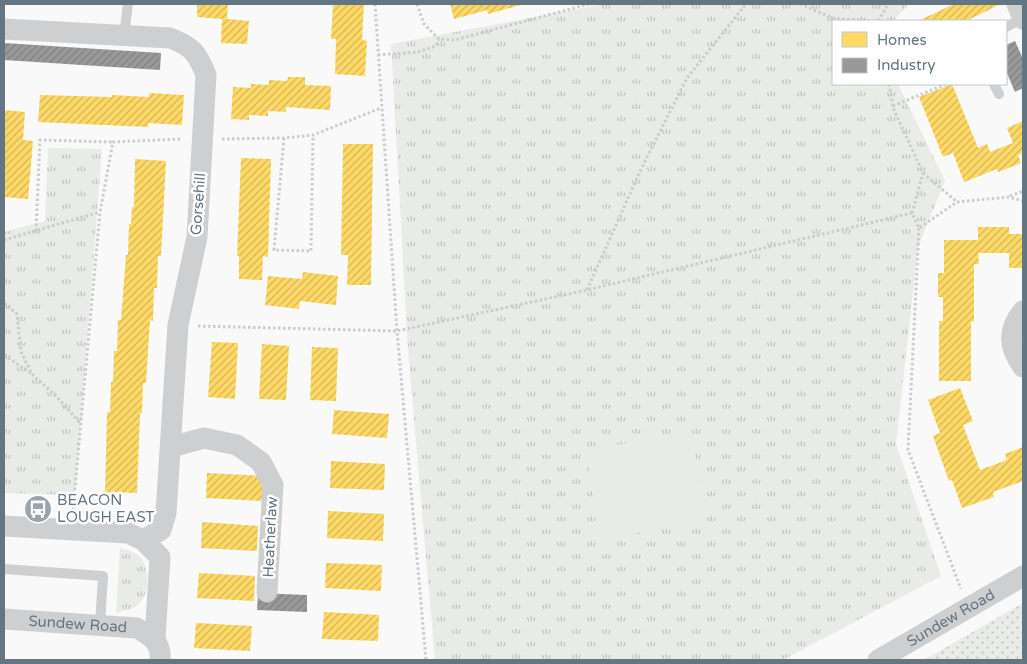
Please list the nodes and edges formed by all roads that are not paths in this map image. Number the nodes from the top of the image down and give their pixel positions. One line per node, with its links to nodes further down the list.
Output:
1 (128, 4): 6 (lane)
2 (1017, 4): 3 (street)
3 (1023, 19): 4 (lane)
4 (1007, 27)
5 (4, 29): 6 (street, Gorsehill)
6 (124, 35): 9 (street, Gorsehill)
7 (1023, 311): 8 (street)
8 (1023, 367)
9 (171, 447): 11 (street, Gorsehill); 14 (street, Heatherlaw)
10 (4, 526): 11 (street)
11 (143, 540): 17 (street)
12 (4, 569): 16 (lane)
13 (1023, 576): 19 (street, Sundew Road)
14 (267, 592)
15 (4, 620): 16 (street, Sundew Road)
16 (100, 625): 17 (street, Sundew Road)
17 (155, 639): 18 (street)
18 (160, 660)
19 (878, 660)

